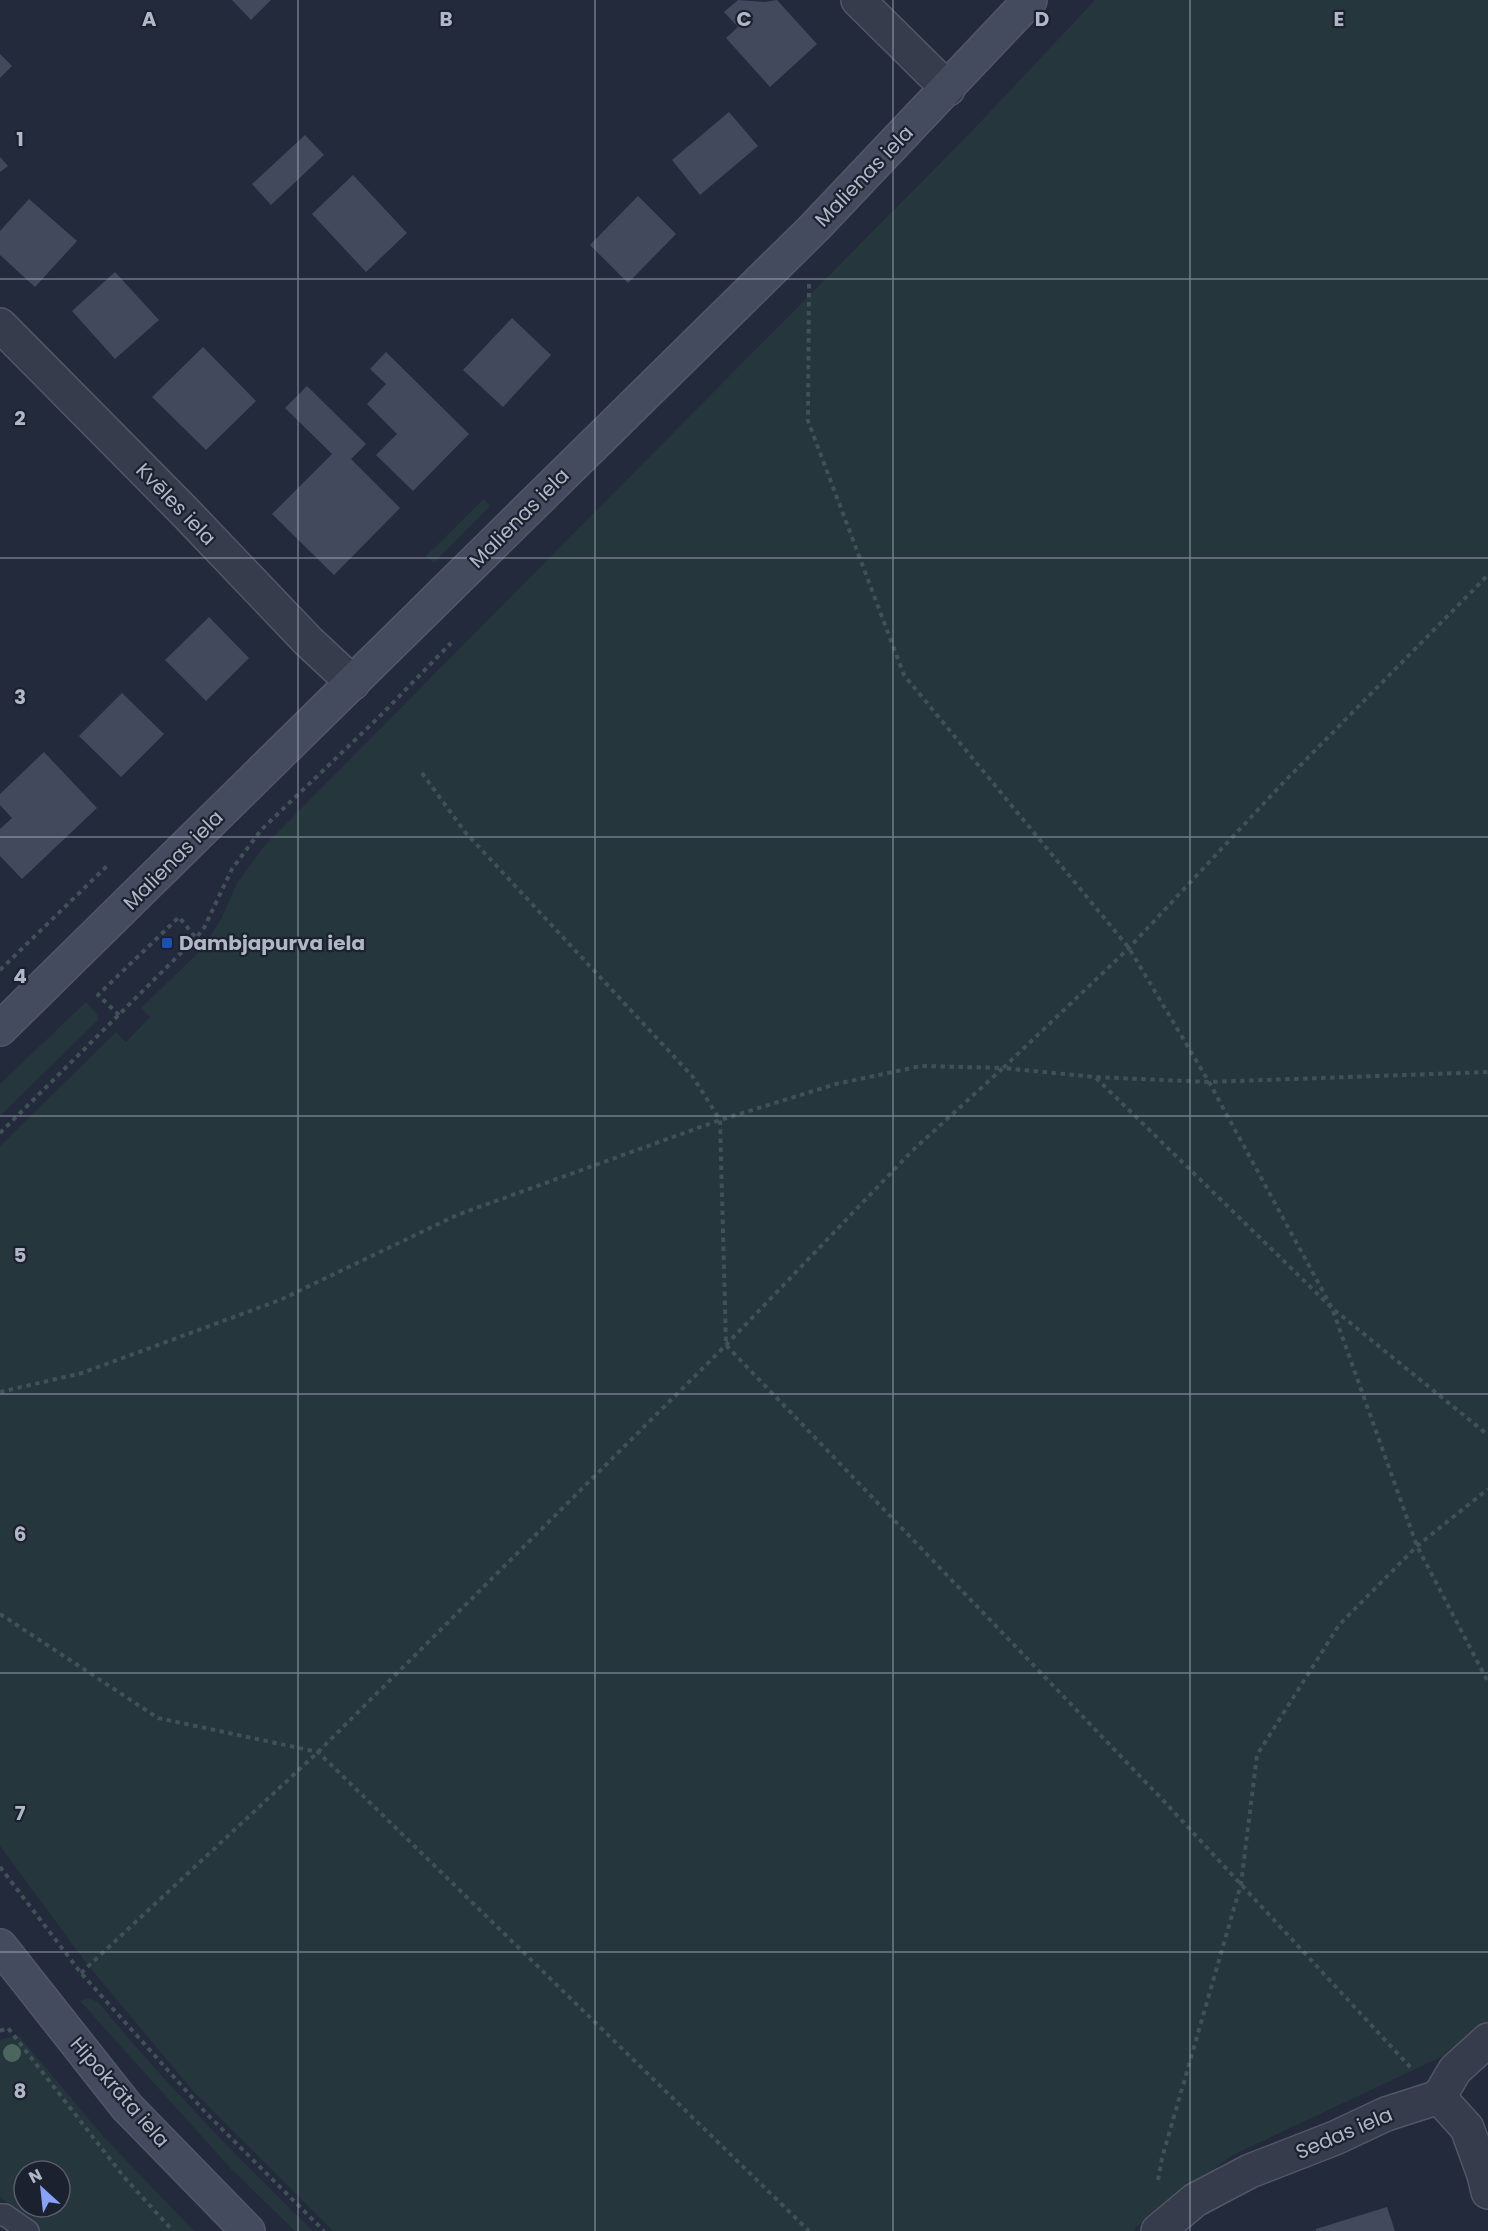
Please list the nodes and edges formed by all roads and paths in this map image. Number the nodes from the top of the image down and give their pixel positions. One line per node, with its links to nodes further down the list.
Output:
1 (1030, 0): 3 (street, Malienas iela)
2 (862, 2): 3 (street)
3 (948, 89): 4 (street, Malienas iela)
4 (815, 227): 8 (street, Malienas iela); 11 (path)
5 (0, 325): 8 (street, Kvēles iela)
6 (1488, 575): 11 (path)
7 (451, 643): 10 (path)
8 (352, 683): 13 (street, Malienas iela)
9 (422, 773): 18 (path)
10 (196, 938): 12 (path); 12 (path)
11 (1129, 948): 14 (path); 17 (path)
12 (119, 1015): 19 (path)
13 (0, 1029)
14 (1004, 1068): 16 (path); 18 (path); 21 (path)
15 (1488, 1072): 17 (path)
16 (1095, 1077): 17 (path); 20 (path)
17 (1209, 1082): 20 (path)
18 (720, 1120): 21 (path); 22 (path)
19 (0, 1133)
20 (1332, 1308): 23 (path); 25 (path)
21 (726, 1345): 28 (path); 30 (path)
22 (0, 1392)
23 (1488, 1435)
24 (1488, 1489): 25 (path)
25 (1417, 1546): 27 (path); 30 (path)
26 (0, 1614): 28 (path)
27 (1488, 1682)
28 (318, 1752): 32 (path); 43 (path)
29 (0, 1867): 32 (path)
30 (1241, 1884): 35 (path); 36 (path)
31 (0, 1946): 41 (street, Hipokrāta iela)
32 (81, 1973): 42 (path)
33 (0, 2031): 40 (path)
34 (1488, 2040): 35 (street)
35 (1439, 2097): 37 (street); 44 (street, Sedas iela)
36 (1157, 2189)
37 (1488, 2192)
38 (0, 2215): 39 (lane)
39 (28, 2231)
40 (173, 2231)
41 (248, 2231)
42 (324, 2231)
43 (809, 2231)
44 (1158, 2231)

